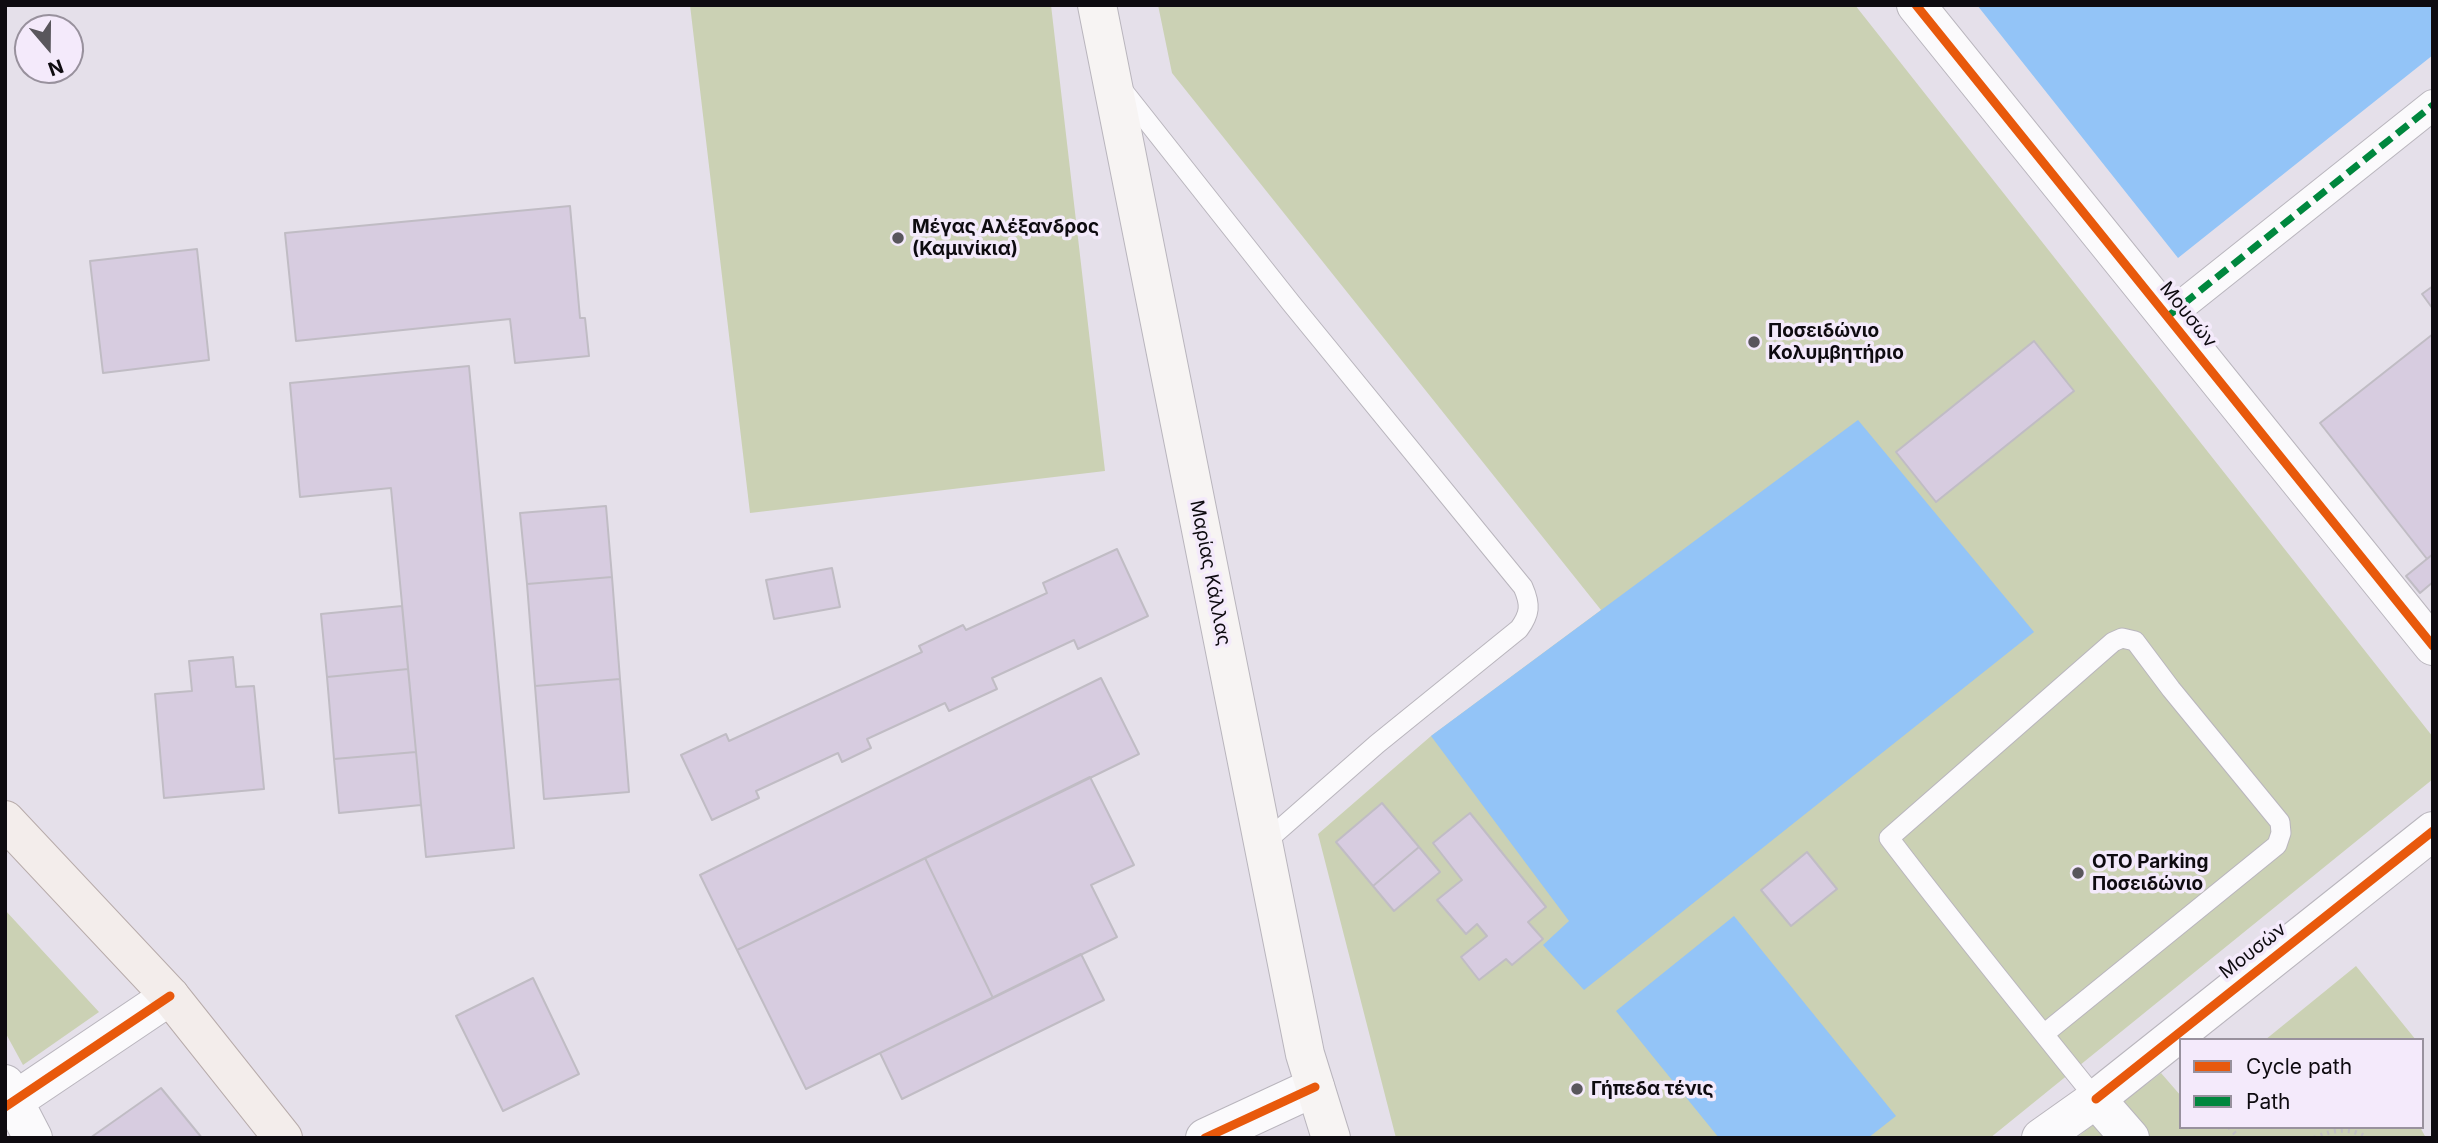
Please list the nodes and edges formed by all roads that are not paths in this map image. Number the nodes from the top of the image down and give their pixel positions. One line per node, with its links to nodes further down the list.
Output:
1 (1097, 5): 3 (main road, Μαρίας Κάλλας)
2 (1916, 5): 5 (street, Μουσών)
3 (1111, 74): 9 (main road, Μαρίας Κάλλας); 9 (lane)
4 (2433, 105): 5 (street)
5 (2167, 317): 6 (street, Μουσών)
6 (2433, 646)
7 (5, 820): 10 (main road)
8 (2433, 831): 14 (street, Μουσών)
9 (1263, 844): 12 (main road, Μαρίας Κάλλας)
10 (170, 996): 13 (street); 16 (main road)
11 (2044, 1034): 11 (lane); 14 (lane)
12 (1315, 1087): 17 (street); 18 (main road, Μαρίας Κάλλας)
13 (8, 1097): 15 (street)
14 (2096, 1098): 19 (street, Μουσών); 20 (street)
15 (33, 1138)
16 (283, 1138)
17 (1205, 1138)
18 (1331, 1138)
19 (2041, 1138)
20 (2130, 1138)

